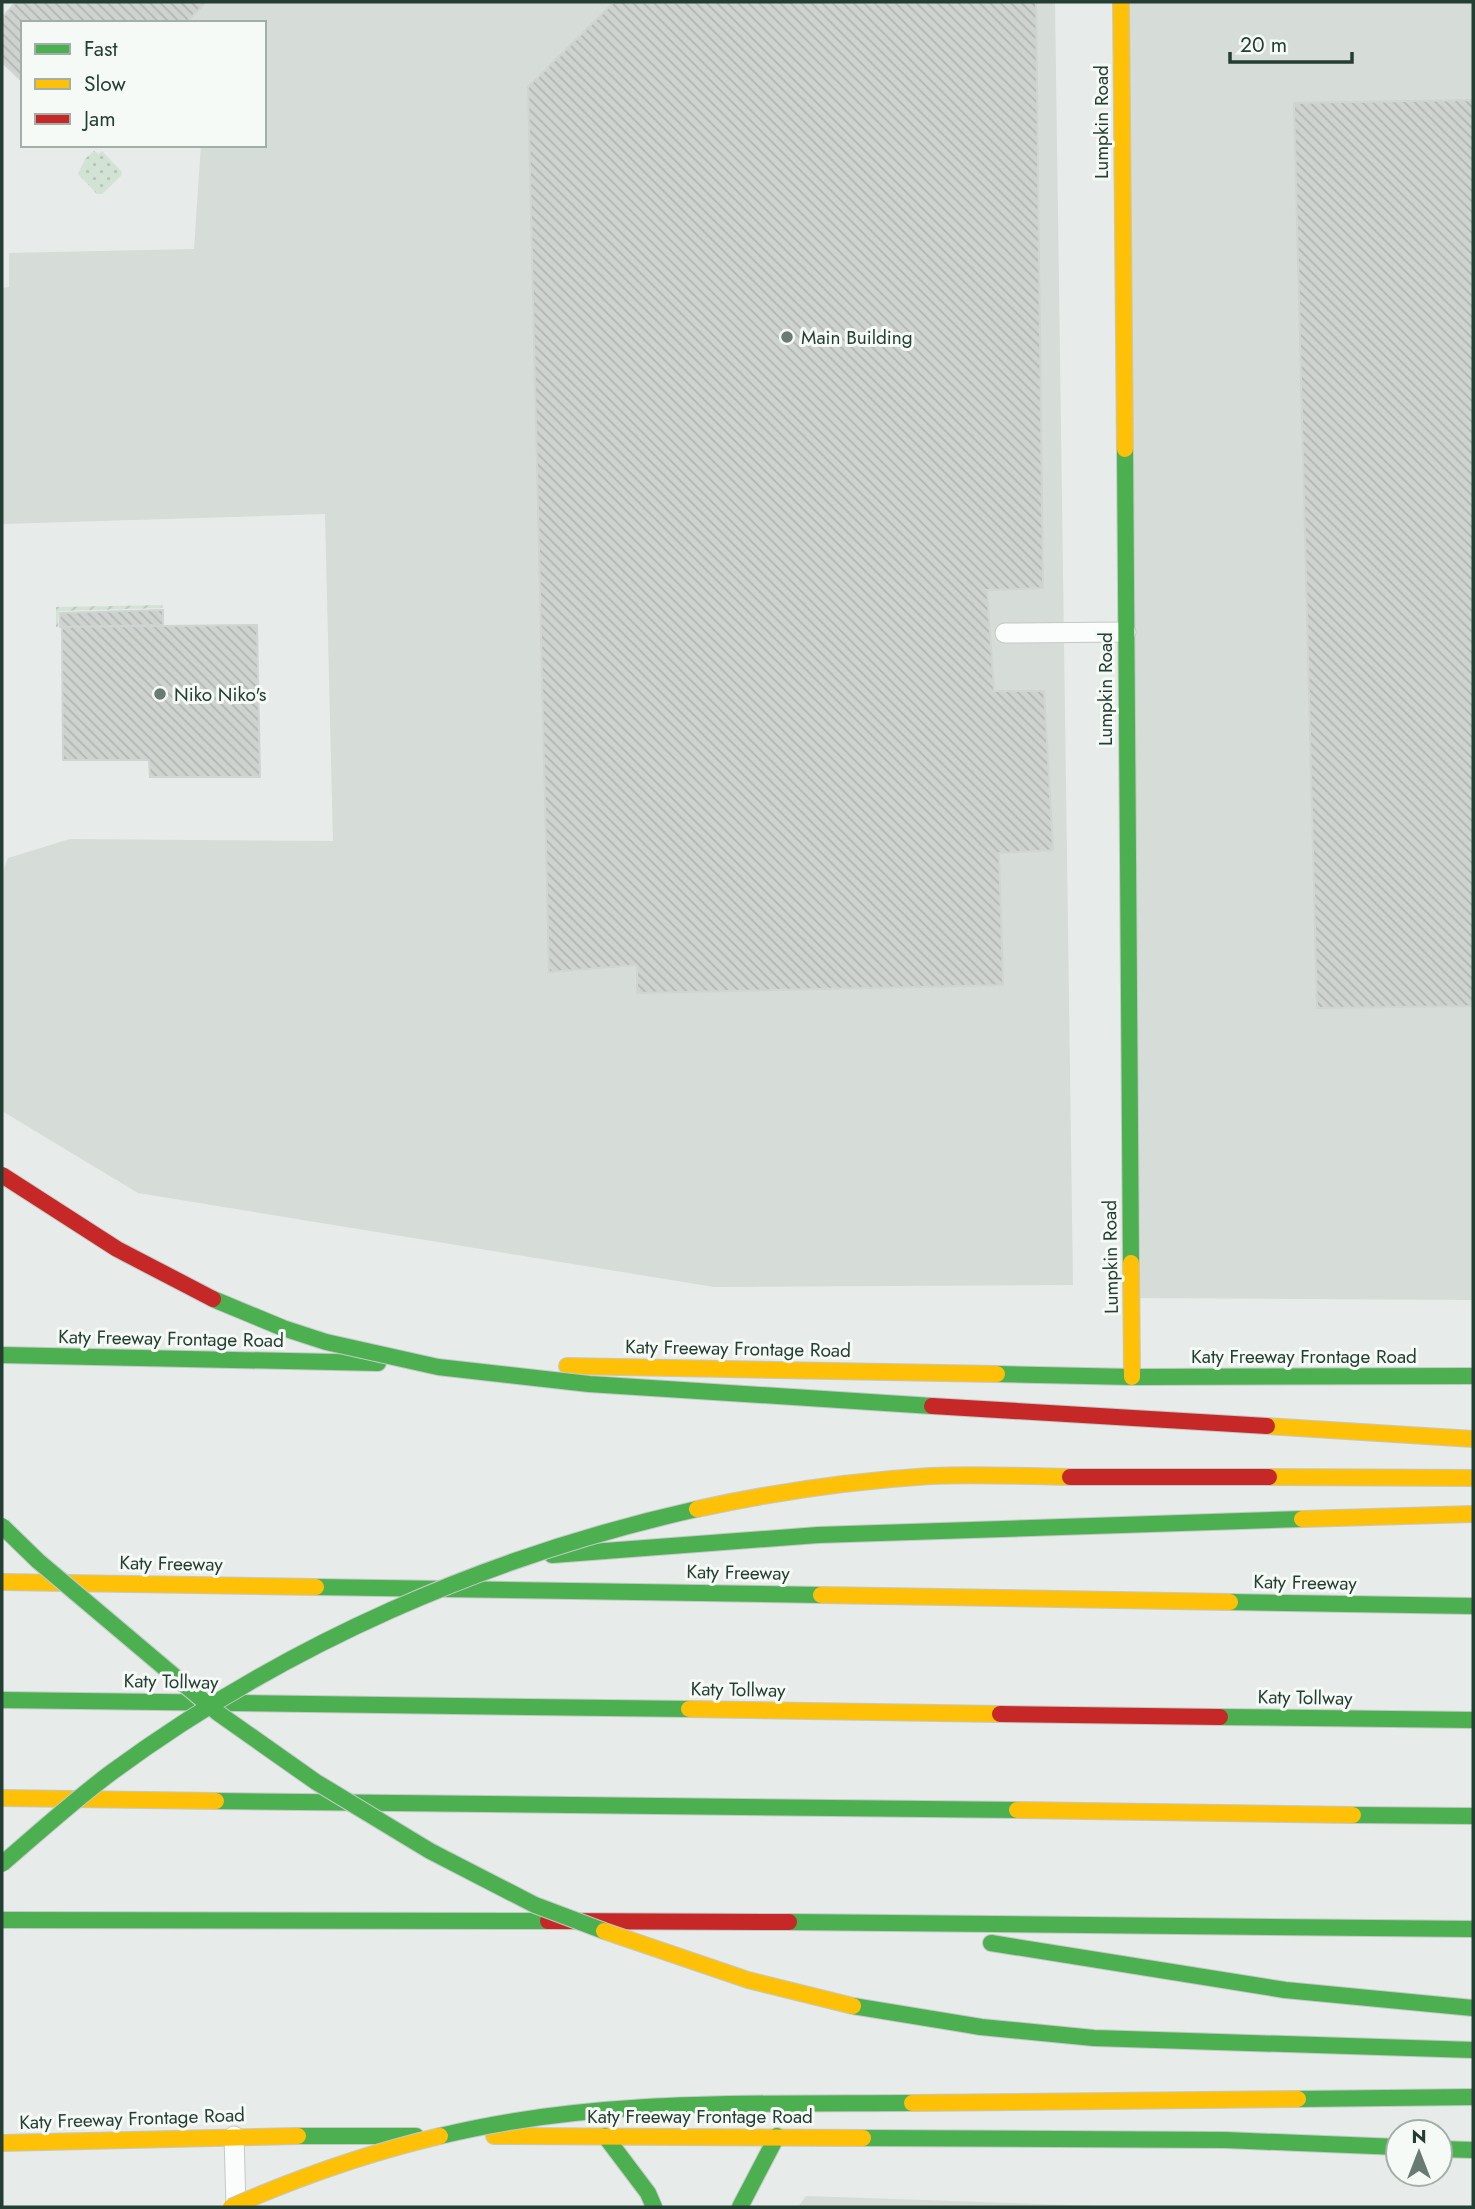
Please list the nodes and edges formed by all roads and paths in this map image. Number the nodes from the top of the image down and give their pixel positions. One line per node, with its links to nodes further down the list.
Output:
1 (1121, 2): 2 (main road, Lumpkin Road)
2 (1126, 632): 3 (lane); 7 (main road, Lumpkin Road)
3 (1004, 633)
4 (2, 1175): 8 (main road, bridge)
5 (2, 1355): 7 (main road, Katy Freeway Frontage Road)
6 (1473, 1376): 7 (main road, Katy Freeway Frontage Road)
7 (1132, 1377)
8 (1473, 1439)
9 (1473, 1478): 21 (main road, bridge)
10 (1473, 1514): 12 (main road)
11 (2, 1526): 26 (main road, bridge)
12 (472, 1561)
13 (334, 1572): 15 (main road)
14 (2, 1582): 15 (main road, Katy Freeway)
15 (168, 1584): 16 (main road, Katy Freeway)
16 (1473, 1606)
17 (2, 1700): 18 (main road, Katy Tollway)
18 (1473, 1720)
19 (2, 1798): 20 (main road)
20 (1473, 1816)
21 (2, 1864)
22 (2, 1920): 23 (main road)
23 (858, 1922): 24 (main road); 25 (main road)
24 (1473, 1930)
25 (1473, 2008)
26 (1473, 2050)
27 (1473, 2097): 35 (main road, bridge)
28 (234, 2136): 29 (main road, Katy Freeway Frontage Road); 31 (main road, Katy Freeway Frontage Road); 35 (lane)
29 (605, 2136): 30 (main road, Katy Freeway Frontage Road); 36 (main road)
30 (777, 2136): 32 (main road, Katy Freeway Frontage Road); 37 (main road)
31 (2, 2143)
32 (1384, 2146)
33 (1454, 2149): 34 (main road)
34 (1473, 2150)
35 (234, 2207)
36 (654, 2207)
37 (740, 2207)

